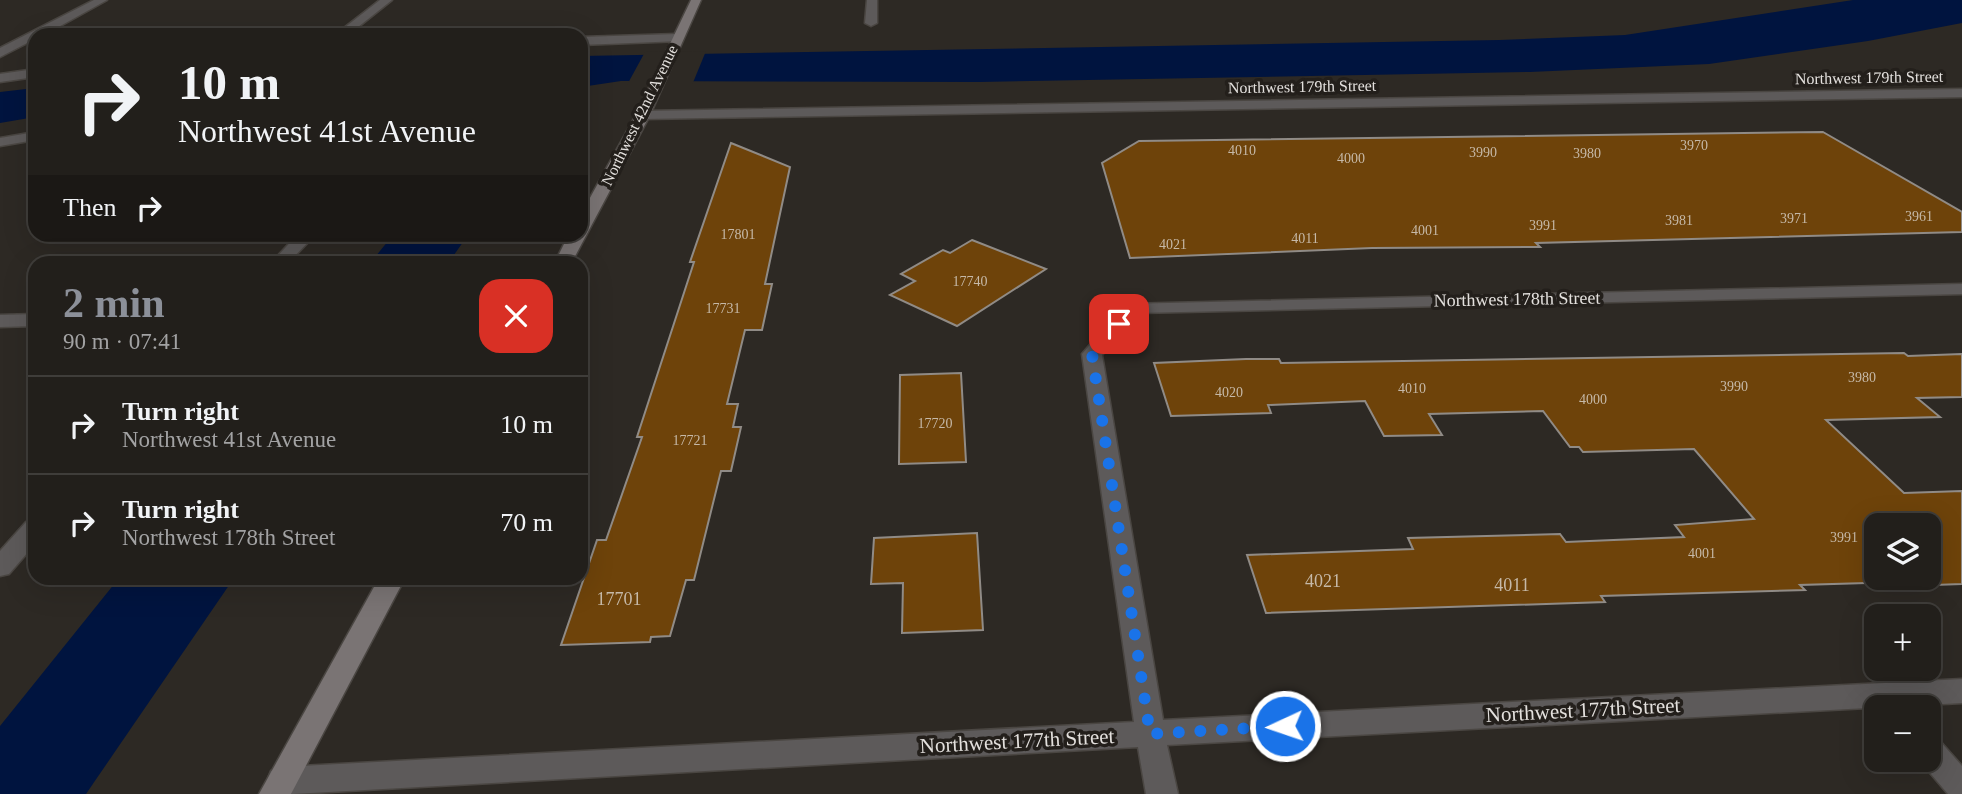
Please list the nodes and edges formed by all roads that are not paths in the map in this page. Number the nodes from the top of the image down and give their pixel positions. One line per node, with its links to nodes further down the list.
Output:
1 (102, 0): 6 (street)
2 (387, 0): 7 (street)
3 (696, 0): 9 (street, Northwest 42nd Avenue)
4 (872, 0): 5 (street)
5 (871, 23)
6 (47, 28)
7 (350, 28)
8 (28, 38): 11 (street)
9 (677, 38): 10 (street); 15 (street, Northwest 42nd Avenue)
10 (588, 41)
11 (0, 52)
12 (28, 74): 13 (street)
13 (0, 78)
14 (1962, 93): 15 (street, Northwest 179th Street)
15 (643, 115): 18 (street, Northwest 42nd Avenue)
16 (28, 137): 17 (street)
17 (0, 142)
18 (588, 216)
19 (300, 242): 20 (street)
20 (286, 256)
21 (1962, 289): 30 (street, Northwest 178th Street)
22 (28, 320): 23 (street)
23 (0, 321)
24 (28, 536): 25 (street)
25 (0, 567)
26 (388, 585): 32 (street)
27 (1962, 691): 28 (street, Northwest 177th Street)
28 (1928, 695)
29 (1864, 701): 30 (street, Northwest 177th Street)
30 (1150, 734): 32 (street, Northwest 177th Street); 34 (street)
31 (1941, 764): 33 (street)
32 (279, 788)
33 (1962, 788)
34 (1162, 794)

